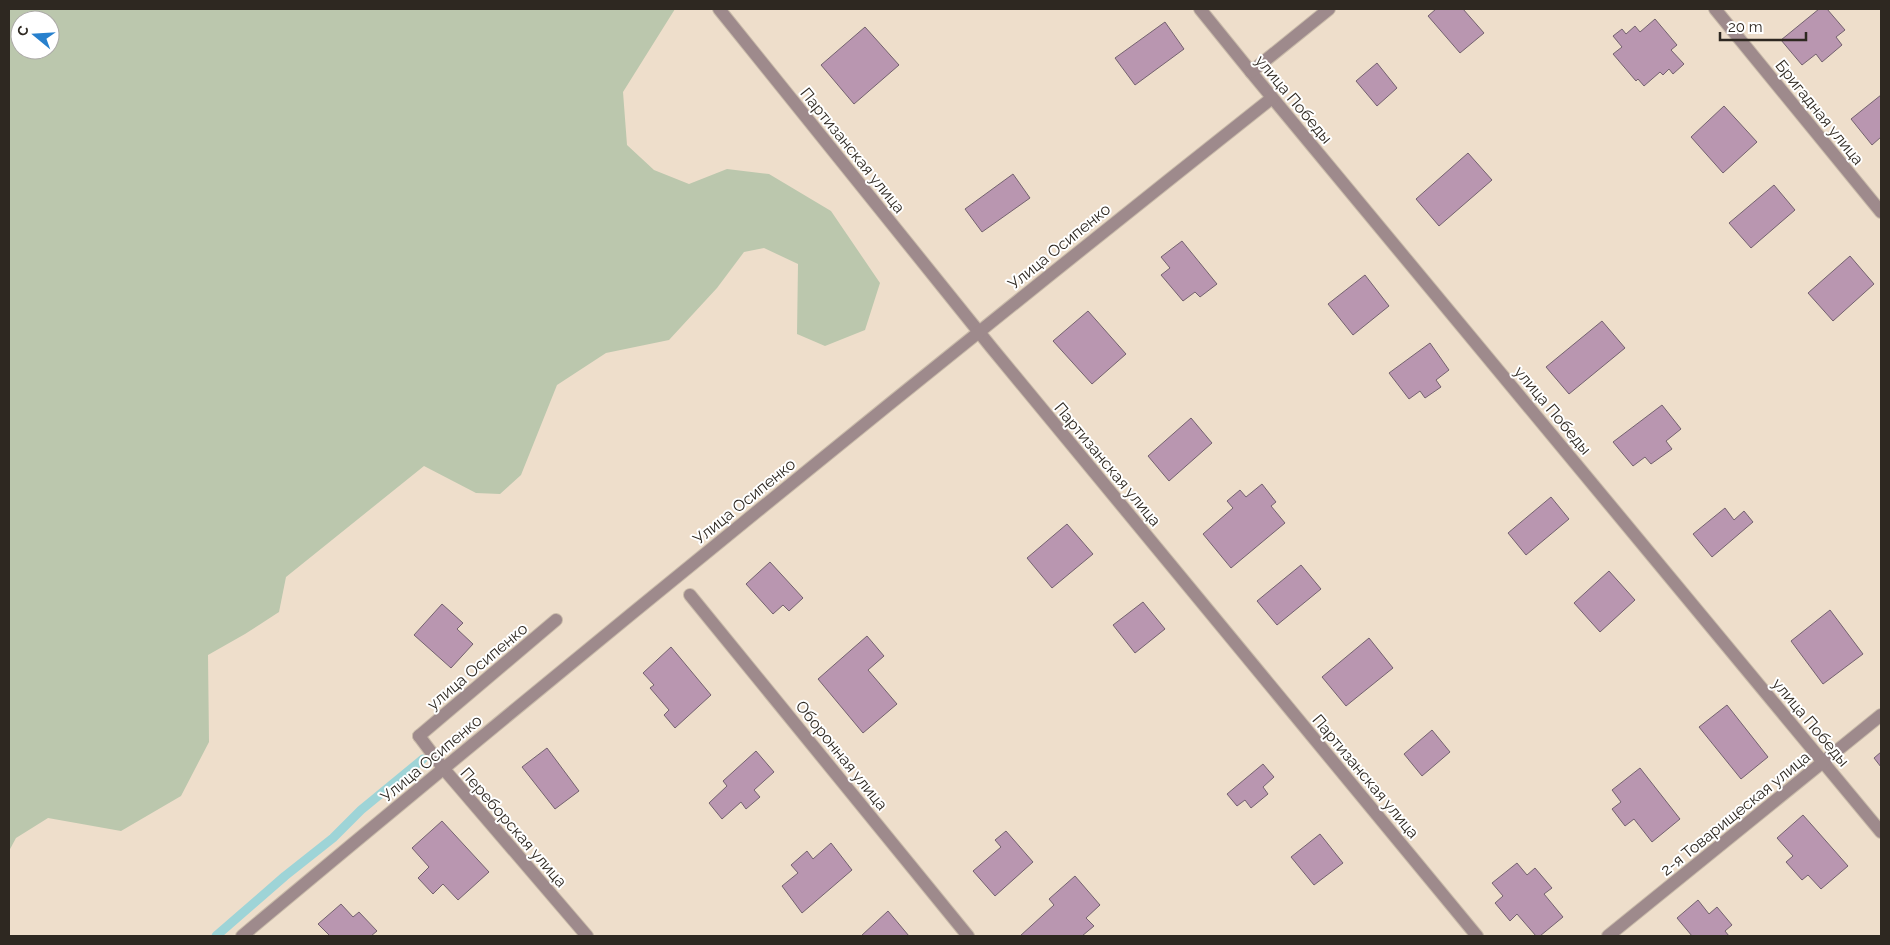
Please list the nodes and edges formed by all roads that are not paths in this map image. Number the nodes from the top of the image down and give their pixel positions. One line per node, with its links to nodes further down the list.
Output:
1 (719, 9): 8 (street, Партизанская улица)
2 (1200, 9): 5 (street, улица Победы)
3 (1329, 9): 5 (street)
4 (1715, 9): 7 (street, Бригадная улица)
5 (1251, 72): 6 (street, улица Победы)
6 (1272, 98): 8 (street, Улица Осипенко); 13 (street, улица Победы)
7 (1881, 212)
8 (978, 331): 14 (street, Улица Осипенко); 19 (street, Партизанская улица)
9 (690, 595): 18 (street, Оборонная улица)
10 (556, 620): 12 (street, улица Осипенко)
11 (1881, 715): 13 (street, 2-я Товарищеская улица)
12 (419, 736): 14 (street, Переборская улица)
13 (1823, 762): 15 (street, улица Победы); 20 (street, 2-я Товарищеская улица)
14 (443, 768): 16 (street, Улица Осипенко); 17 (street, Переборская улица)
15 (1881, 832)
16 (242, 936)
17 (587, 936)
18 (968, 936)
19 (1477, 936)
20 (1608, 936)

